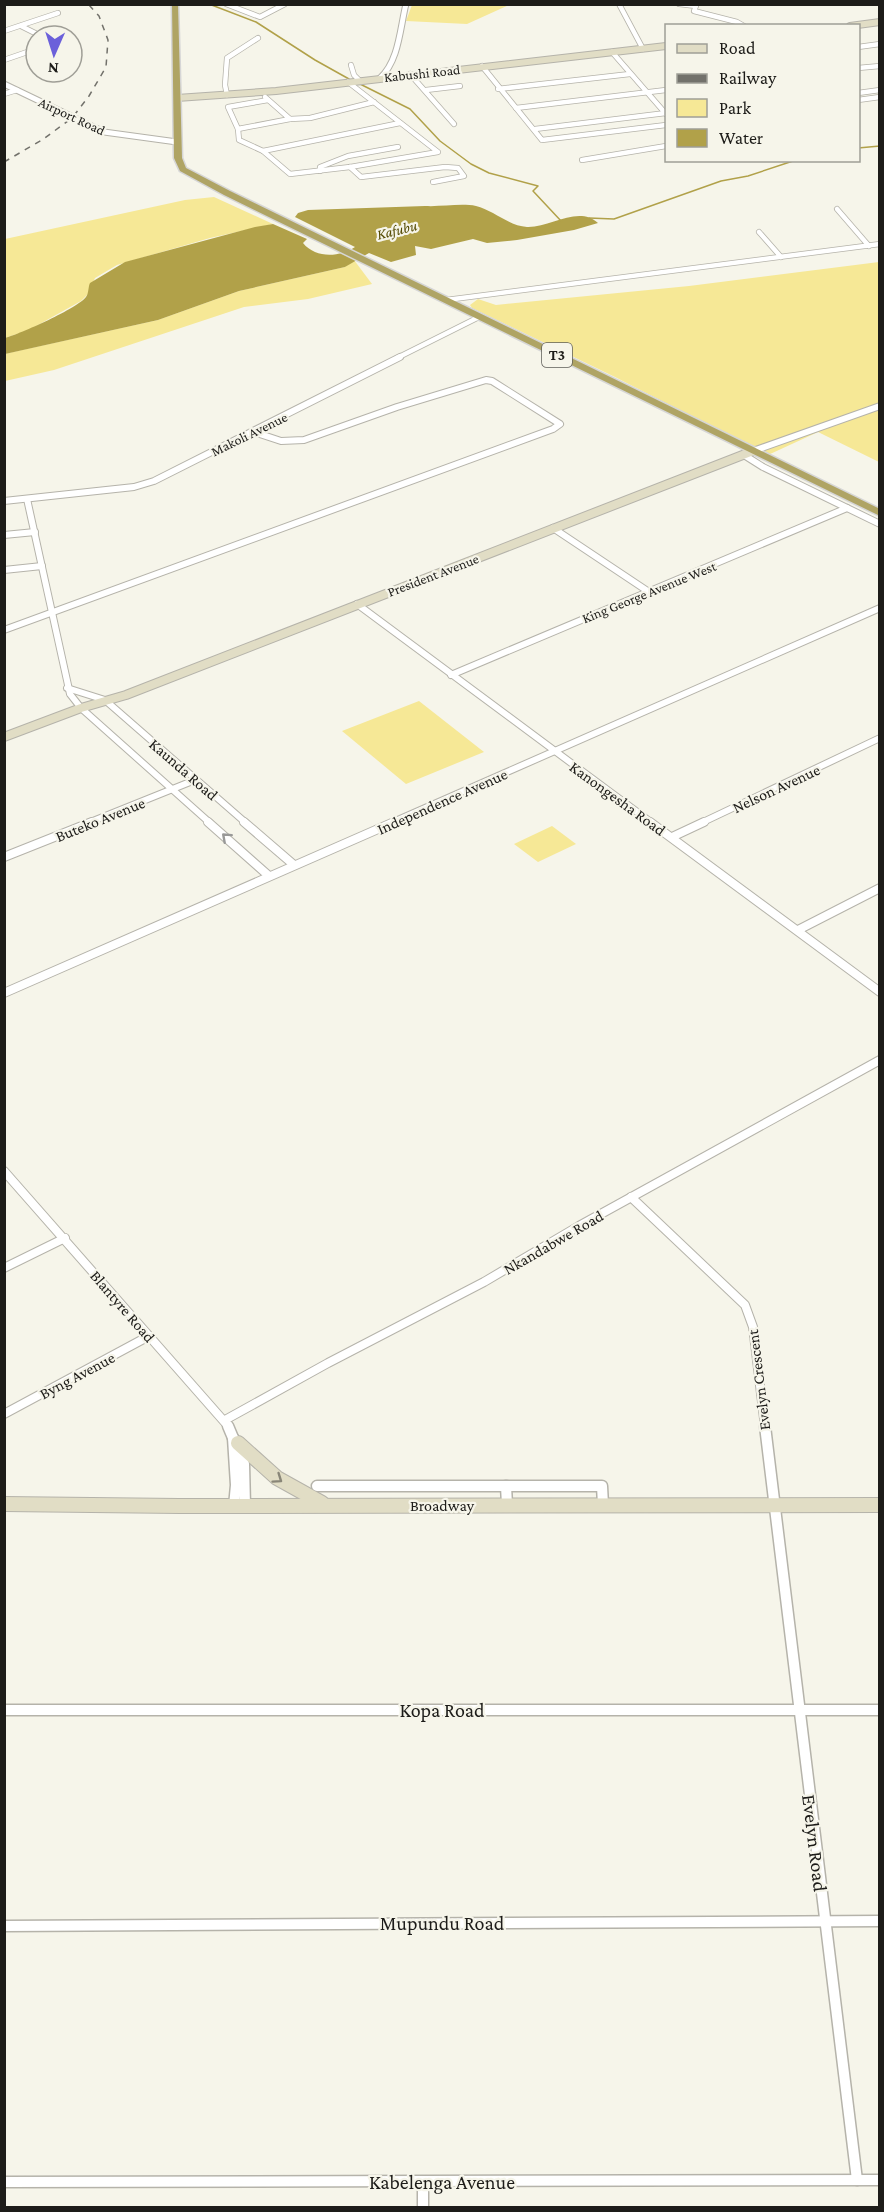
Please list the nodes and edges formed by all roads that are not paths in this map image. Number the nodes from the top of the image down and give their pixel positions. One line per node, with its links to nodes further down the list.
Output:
1 (175, 4): 46 (highway, T3)
2 (226, 4): 3 (street)
3 (285, 4)
4 (406, 4): 22 (street)
5 (619, 4): 18 (street)
6 (680, 4): 9 (street)
7 (58, 13): 11 (street)
8 (879, 22): 10 (main road)
9 (741, 24)
10 (860, 25)
11 (21, 26): 12 (street); 13 (street)
12 (24, 28)
13 (4, 31)
14 (258, 38): 44 (street)
15 (879, 44): 17 (street)
16 (665, 47): 18 (main road, Kabushi Road)
17 (860, 47)
18 (643, 49): 19 (main road, Kabushi Road)
19 (612, 52): 24 (main road, Kabushi Road); 28 (street)
20 (24, 53): 21 (street)
21 (4, 60)
22 (392, 62): 29 (street); 30 (street)
23 (351, 64): 31 (street)
24 (482, 66): 27 (main road, Kabushi Road); 35 (street)
25 (879, 66): 26 (street)
26 (860, 68)
27 (410, 74): 29 (main road, Kabushi Road); 37 (street)
28 (630, 74): 35 (street); 41 (street)
29 (396, 76): 30 (main road, Kabushi Road)
30 (380, 78): 31 (main road, Kabushi Road)
31 (359, 80): 32 (main road, Kabushi Road)
32 (348, 82): 40 (main road, Kabushi Road); 49 (street)
33 (4, 84): 36 (street, Airport Road)
34 (460, 86): 37 (street)
35 (498, 89): 50 (street)
36 (17, 90): 43 (street); 59 (street, Airport Road)
37 (426, 90): 55 (street)
38 (665, 90): 41 (street)
39 (879, 90): 42 (street)
40 (259, 93): 44 (main road, Kabushi Road); 47 (street)
41 (648, 93): 50 (street); 51 (street)
42 (860, 93)
43 (4, 94)
44 (227, 95): 46 (main road, Kabushi Road)
45 (879, 97): 48 (street)
46 (177, 98): 59 (highway, T3)
47 (268, 100): 53 (street); 57 (street)
48 (860, 100)
49 (374, 102): 53 (street); 54 (street)
50 (516, 108): 58 (street)
51 (665, 112)
52 (665, 113): 58 (street)
53 (290, 120): 57 (street)
54 (400, 123): 62 (street); 64 (street)
55 (454, 124)
56 (665, 125): 58 (street)
57 (238, 129): 62 (street)
58 (535, 129)
59 (178, 138): 72 (highway, T3)
60 (665, 146): 63 (street)
61 (398, 147): 65 (street)
62 (263, 151): 65 (street)
63 (582, 160)
64 (350, 167): 65 (street); 66 (street)
65 (320, 171)
66 (433, 182)
67 (837, 209): 70 (street)
68 (759, 232): 71 (street)
69 (879, 244): 70 (street)
70 (869, 246): 71 (street)
71 (781, 257): 72 (street)
72 (446, 300): 73 (highway, T3)
73 (478, 317): 75 (street, Makoli Avenue); 76 (highway, T3)
74 (879, 405): 76 (street)
75 (254, 432): 77 (street, Makoli Avenue); 90 (street)
76 (749, 453): 79 (street); 80 (highway, T3); 82 (main road, President Avenue)
77 (27, 499): 78 (street, Makoli Avenue); 83 (street, Kaunda Road)
78 (4, 501)
79 (847, 508): 81 (street); 87 (street, King George Avenue West)
80 (879, 513)
81 (879, 524)
82 (553, 528): 87 (street); 88 (main road, President Avenue)
83 (35, 532): 84 (street); 85 (street, Kaunda Road)
84 (4, 535)
85 (42, 566): 86 (street); 90 (street, Kaunda Road)
86 (4, 570)
87 (649, 592): 92 (street, King George Avenue West)
88 (357, 604): 92 (street, Kanongesha Road); 94 (main road, President Avenue)
89 (879, 608): 99 (street, Independence Avenue)
90 (53, 612): 91 (street); 93 (street, Kaunda Road)
91 (4, 630)
92 (451, 675): 99 (street, Kanongesha Road)
93 (67, 688): 94 (street, Kaunda Road); 95 (street, Kaunda Road)
94 (109, 700): 95 (main road, President Avenue); 100 (street, Kaunda Road)
95 (83, 709): 96 (main road, President Avenue); 98 (main road, President Avenue); 101 (street, Kaunda Road)
96 (4, 737)
97 (879, 738): 102 (street, Nelson Avenue)
98 (4, 742)
99 (554, 752): 102 (street, Kanongesha Road); 104 (street, Independence Avenue)
100 (195, 780): 101 (street, Buteko Avenue); 104 (street, Kaunda Road)
101 (172, 789): 103 (street, Buteko Avenue); 105 (street, Kaunda Road, one-way to 101)
102 (672, 837): 107 (street, Kanongesha Road)
103 (4, 857)
104 (294, 865): 105 (street, Independence Avenue)
105 (269, 876): 109 (street, Independence Avenue)
106 (879, 888): 107 (street)
107 (798, 930): 108 (street, Kanongesha Road)
108 (879, 992)
109 (4, 993)
110 (879, 1060): 112 (street, Nkandabwe Road)
111 (4, 1171): 113 (street, Blantyre Road)
112 (631, 1197): 117 (street, Nkandabwe Road); 126 (street, Evelyn Crescent)
113 (65, 1238): 114 (street); 115 (street, Blantyre Road)
114 (4, 1268)
115 (149, 1336): 116 (street, Byng Avenue); 117 (street, Blantyre Road)
116 (4, 1414)
117 (225, 1420): 118 (street, Blantyre Road)
118 (235, 1439): 125 (main road, one-way to 125); 127 (street, Blantyre Road)
119 (317, 1486): 120 (street)
120 (506, 1486): 122 (street); 123 (street)
121 (4, 1504): 127 (main road, Broadway)
122 (507, 1504): 123 (main road, Broadway); 125 (main road, Broadway)
123 (603, 1504): 126 (main road, Broadway)
124 (879, 1504): 126 (main road, Broadway)
125 (325, 1505): 127 (main road, Broadway)
126 (774, 1505): 128 (street, Evelyn Road)
127 (240, 1506)
128 (798, 1709): 129 (street, Kopa Road); 130 (street, Kopa Road); 131 (street, Evelyn Road)
129 (4, 1710)
130 (879, 1710)
131 (824, 1921): 132 (street, Mupundu Road); 133 (street, Mupundu Road); 134 (street, Evelyn Road)
132 (879, 1921)
133 (4, 1926)
134 (857, 2180): 135 (street, Kabelenga Avenue); 137 (street, Kabelenga Avenue)
135 (879, 2180)
136 (4, 2182): 137 (street, Kabelenga Avenue)
137 (423, 2182): 138 (street)
138 (423, 2208)

